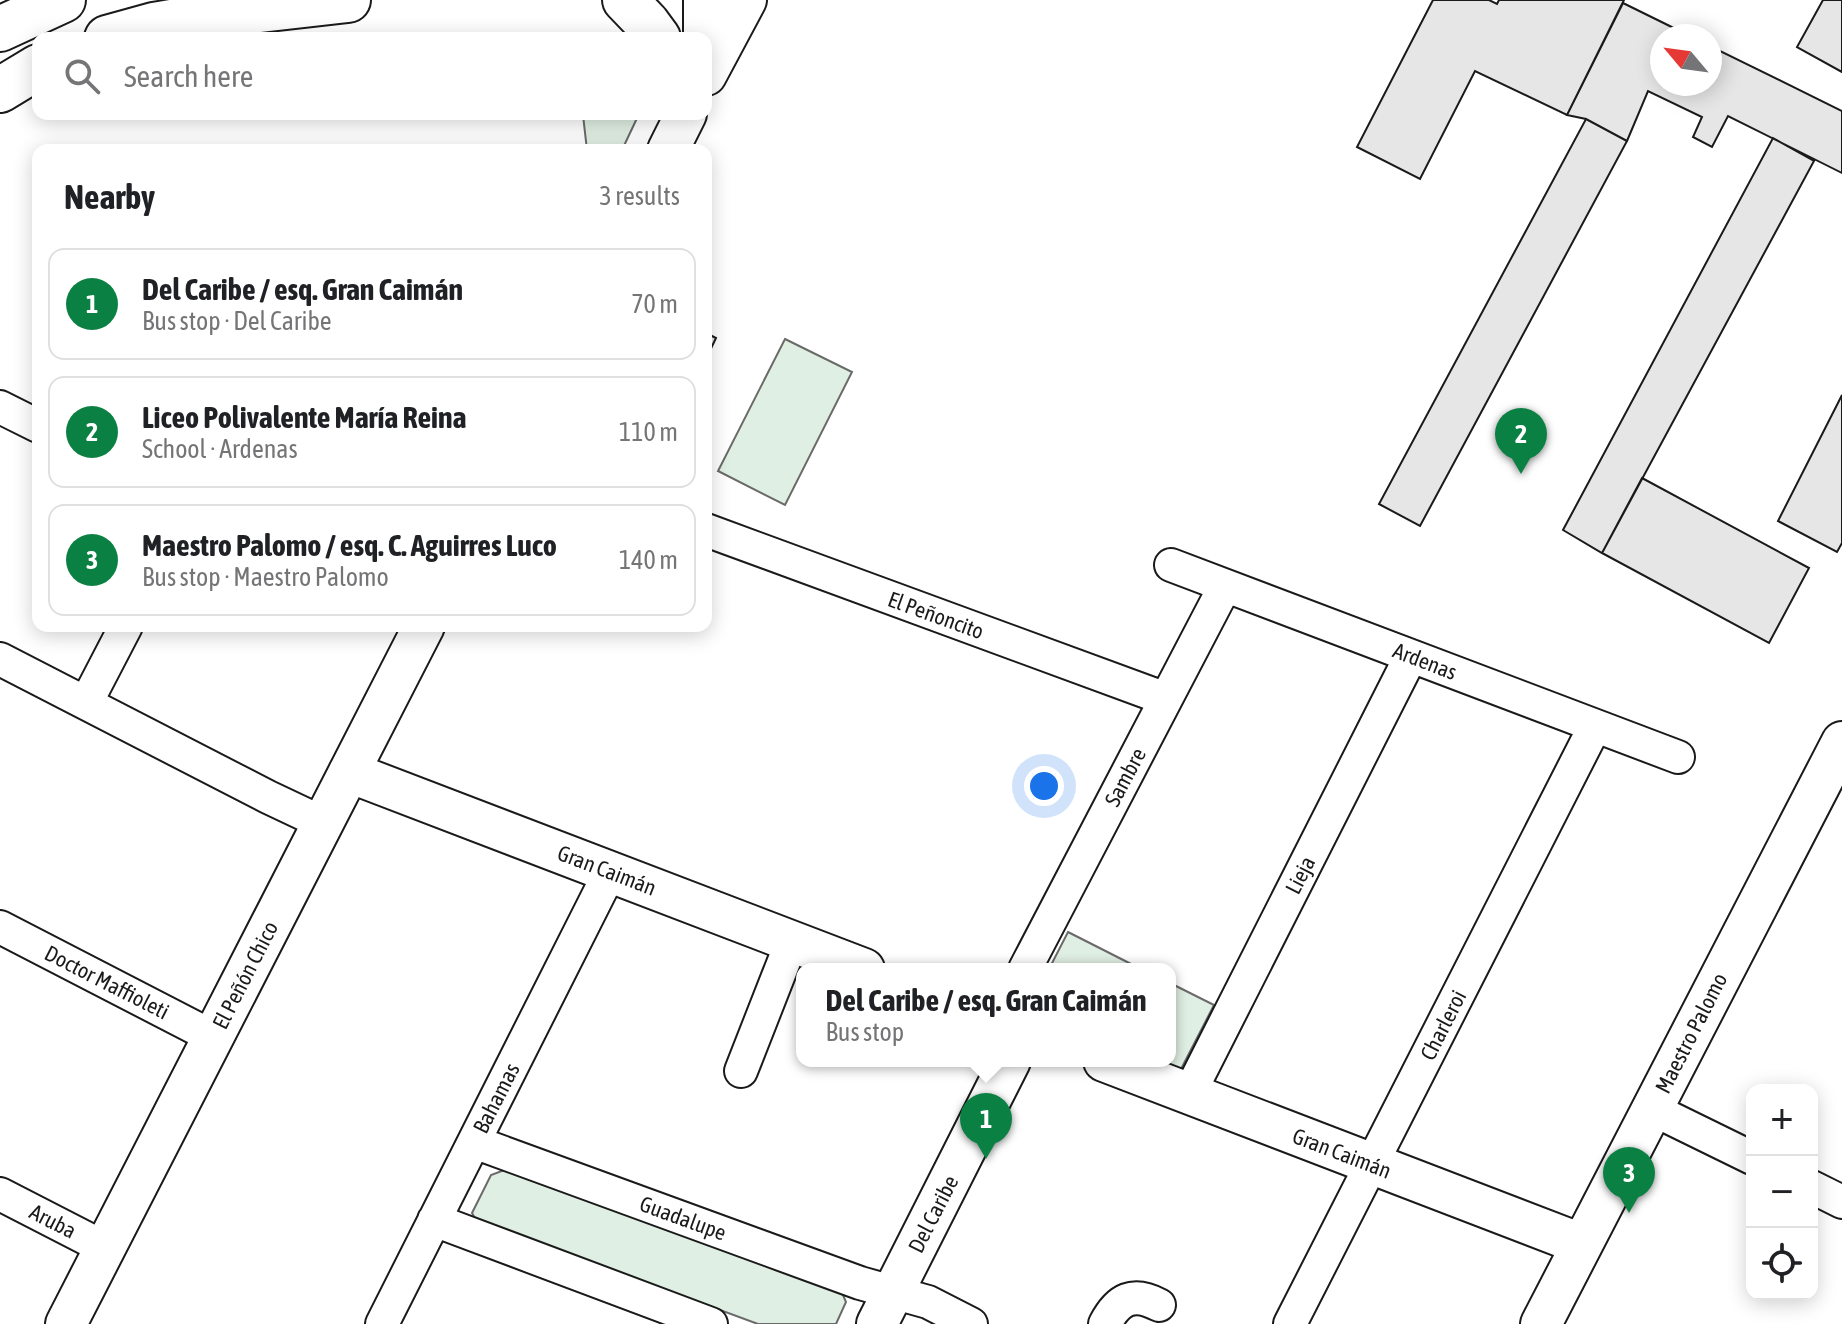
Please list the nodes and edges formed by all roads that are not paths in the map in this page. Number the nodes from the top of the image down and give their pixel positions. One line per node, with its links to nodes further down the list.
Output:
1 (63, 0): 6 (main road)
2 (348, 0): 7 (main road)
3 (625, 0): 8 (main road)
4 (704, 0): 9 (street)
5 (746, 0): 10 (street)
6 (0, 29)
7 (129, 32)
8 (654, 32)
9 (704, 32)
10 (712, 64)
11 (32, 71): 12 (main road)
12 (0, 90)
13 (683, 120): 14 (street)
14 (671, 144)
15 (0, 407): 16 (street)
16 (32, 423)
17 (712, 532): 24 (street, El Peñoncito)
18 (1171, 565): 19 (street, Ardenas)
19 (1225, 586): 22 (street, Ardenas); 24 (street, Sambre)
20 (123, 632): 25 (street)
21 (421, 632): 29 (street, El Peñón Chico)
22 (1411, 656): 26 (street, Ardenas); 40 (street, Lieja)
23 (0, 659): 25 (street)
24 (1166, 699): 35 (street, Sambre)
25 (86, 703): 30 (street)
26 (1595, 726): 28 (street, Ardenas); 44 (street, Charleroi)
27 (1842, 742): 41 (street, Maestro Palomo)
28 (1678, 757)
29 (349, 772): 30 (street, El Peñón Chico); 31 (street, Gran Caimán)
30 (323, 823): 36 (street, El Peñón Chico)
31 (610, 872): 33 (street, Gran Caimán); 42 (street, Bahamas)
32 (0, 927): 36 (street, Doctor Maffioleti)
33 (792, 941): 34 (street, Gran Caimán); 39 (street)
34 (849, 963)
35 (1028, 963)
36 (213, 1037): 50 (street, El Peñón Chico)
37 (1007, 1067): 52 (street, Del Caribe)
38 (1119, 1067): 40 (street, Gran Caimán)
39 (741, 1071)
40 (1189, 1094): 44 (street, Gran Caimán)
41 (1652, 1109): 43 (street); 49 (street, Maestro Palomo)
42 (474, 1142): 48 (street, Bahamas); 52 (street, Guadalupe)
43 (1748, 1156)
44 (1372, 1165): 49 (street, Gran Caimán); 58 (street, Charleroi)
45 (1818, 1190): 47 (street)
46 (0, 1194): 50 (street, Aruba)
47 (1842, 1202)
48 (434, 1220): 54 (street, Bahamas); 55 (street)
49 (1581, 1244): 59 (street, Maestro Palomo)
50 (105, 1248): 53 (street, El Peñón Chico)
51 (1159, 1305): 57 (street)
52 (885, 1308): 56 (street, Guadalupe)
53 (66, 1324)
54 (382, 1324)
55 (711, 1324)
56 (971, 1324)
57 (1105, 1324)
58 (1290, 1324)
59 (1541, 1324)

